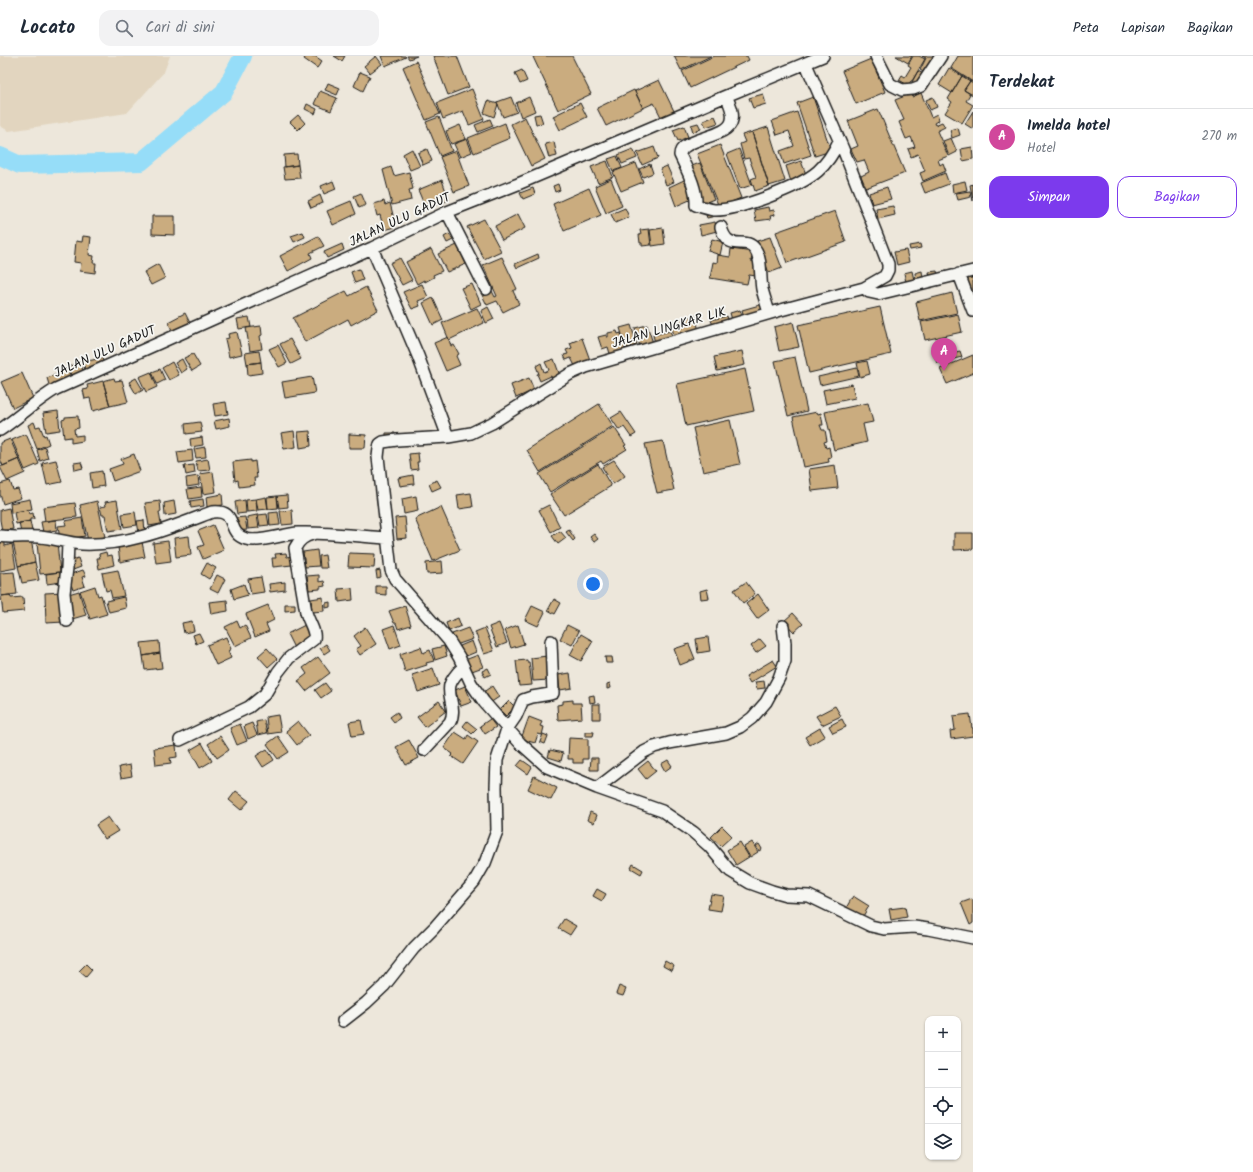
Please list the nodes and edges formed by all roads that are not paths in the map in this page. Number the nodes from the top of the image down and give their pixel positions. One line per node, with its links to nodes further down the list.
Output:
1 (823, 56): 4 (street, JALAN ULU GADUT)
2 (876, 56): 3 (street)
3 (941, 56)
4 (806, 64): 5 (street, JALAN ULU GADUT); 6 (street, JALAN LINGKAR LIK)
5 (726, 96): 6 (street); 7 (street, JALAN ULU GADUT)
6 (839, 141): 12 (street, JALAN LINGKAR LIK)
7 (447, 212): 9 (street, JALAN ULU GADUT); 13 (street)
8 (721, 227): 15 (street)
9 (372, 248): 16 (street, JALAN ULU GADUT); 17 (street)
10 (973, 270): 11 (street)
11 (959, 274): 12 (street); 14 (street)
12 (864, 288): 15 (street, JALAN LINGKAR LIK)
13 (486, 289)
14 (973, 311)
15 (769, 313): 17 (street, JALAN LINGKAR LIK)
16 (0, 430)
17 (448, 437): 20 (street, JALAN LINGKAR LIK)
18 (317, 533): 20 (street); 21 (street); 27 (street)
19 (0, 536): 21 (street)
20 (387, 538): 25 (street)
21 (68, 543): 22 (street)
22 (67, 621)
23 (783, 626): 29 (street)
24 (551, 641): 26 (street)
25 (463, 667): 26 (street); 28 (street)
26 (507, 729): 29 (street); 31 (street)
27 (180, 740)
28 (424, 750)
29 (597, 788): 30 (street)
30 (973, 938)
31 (343, 1020)

